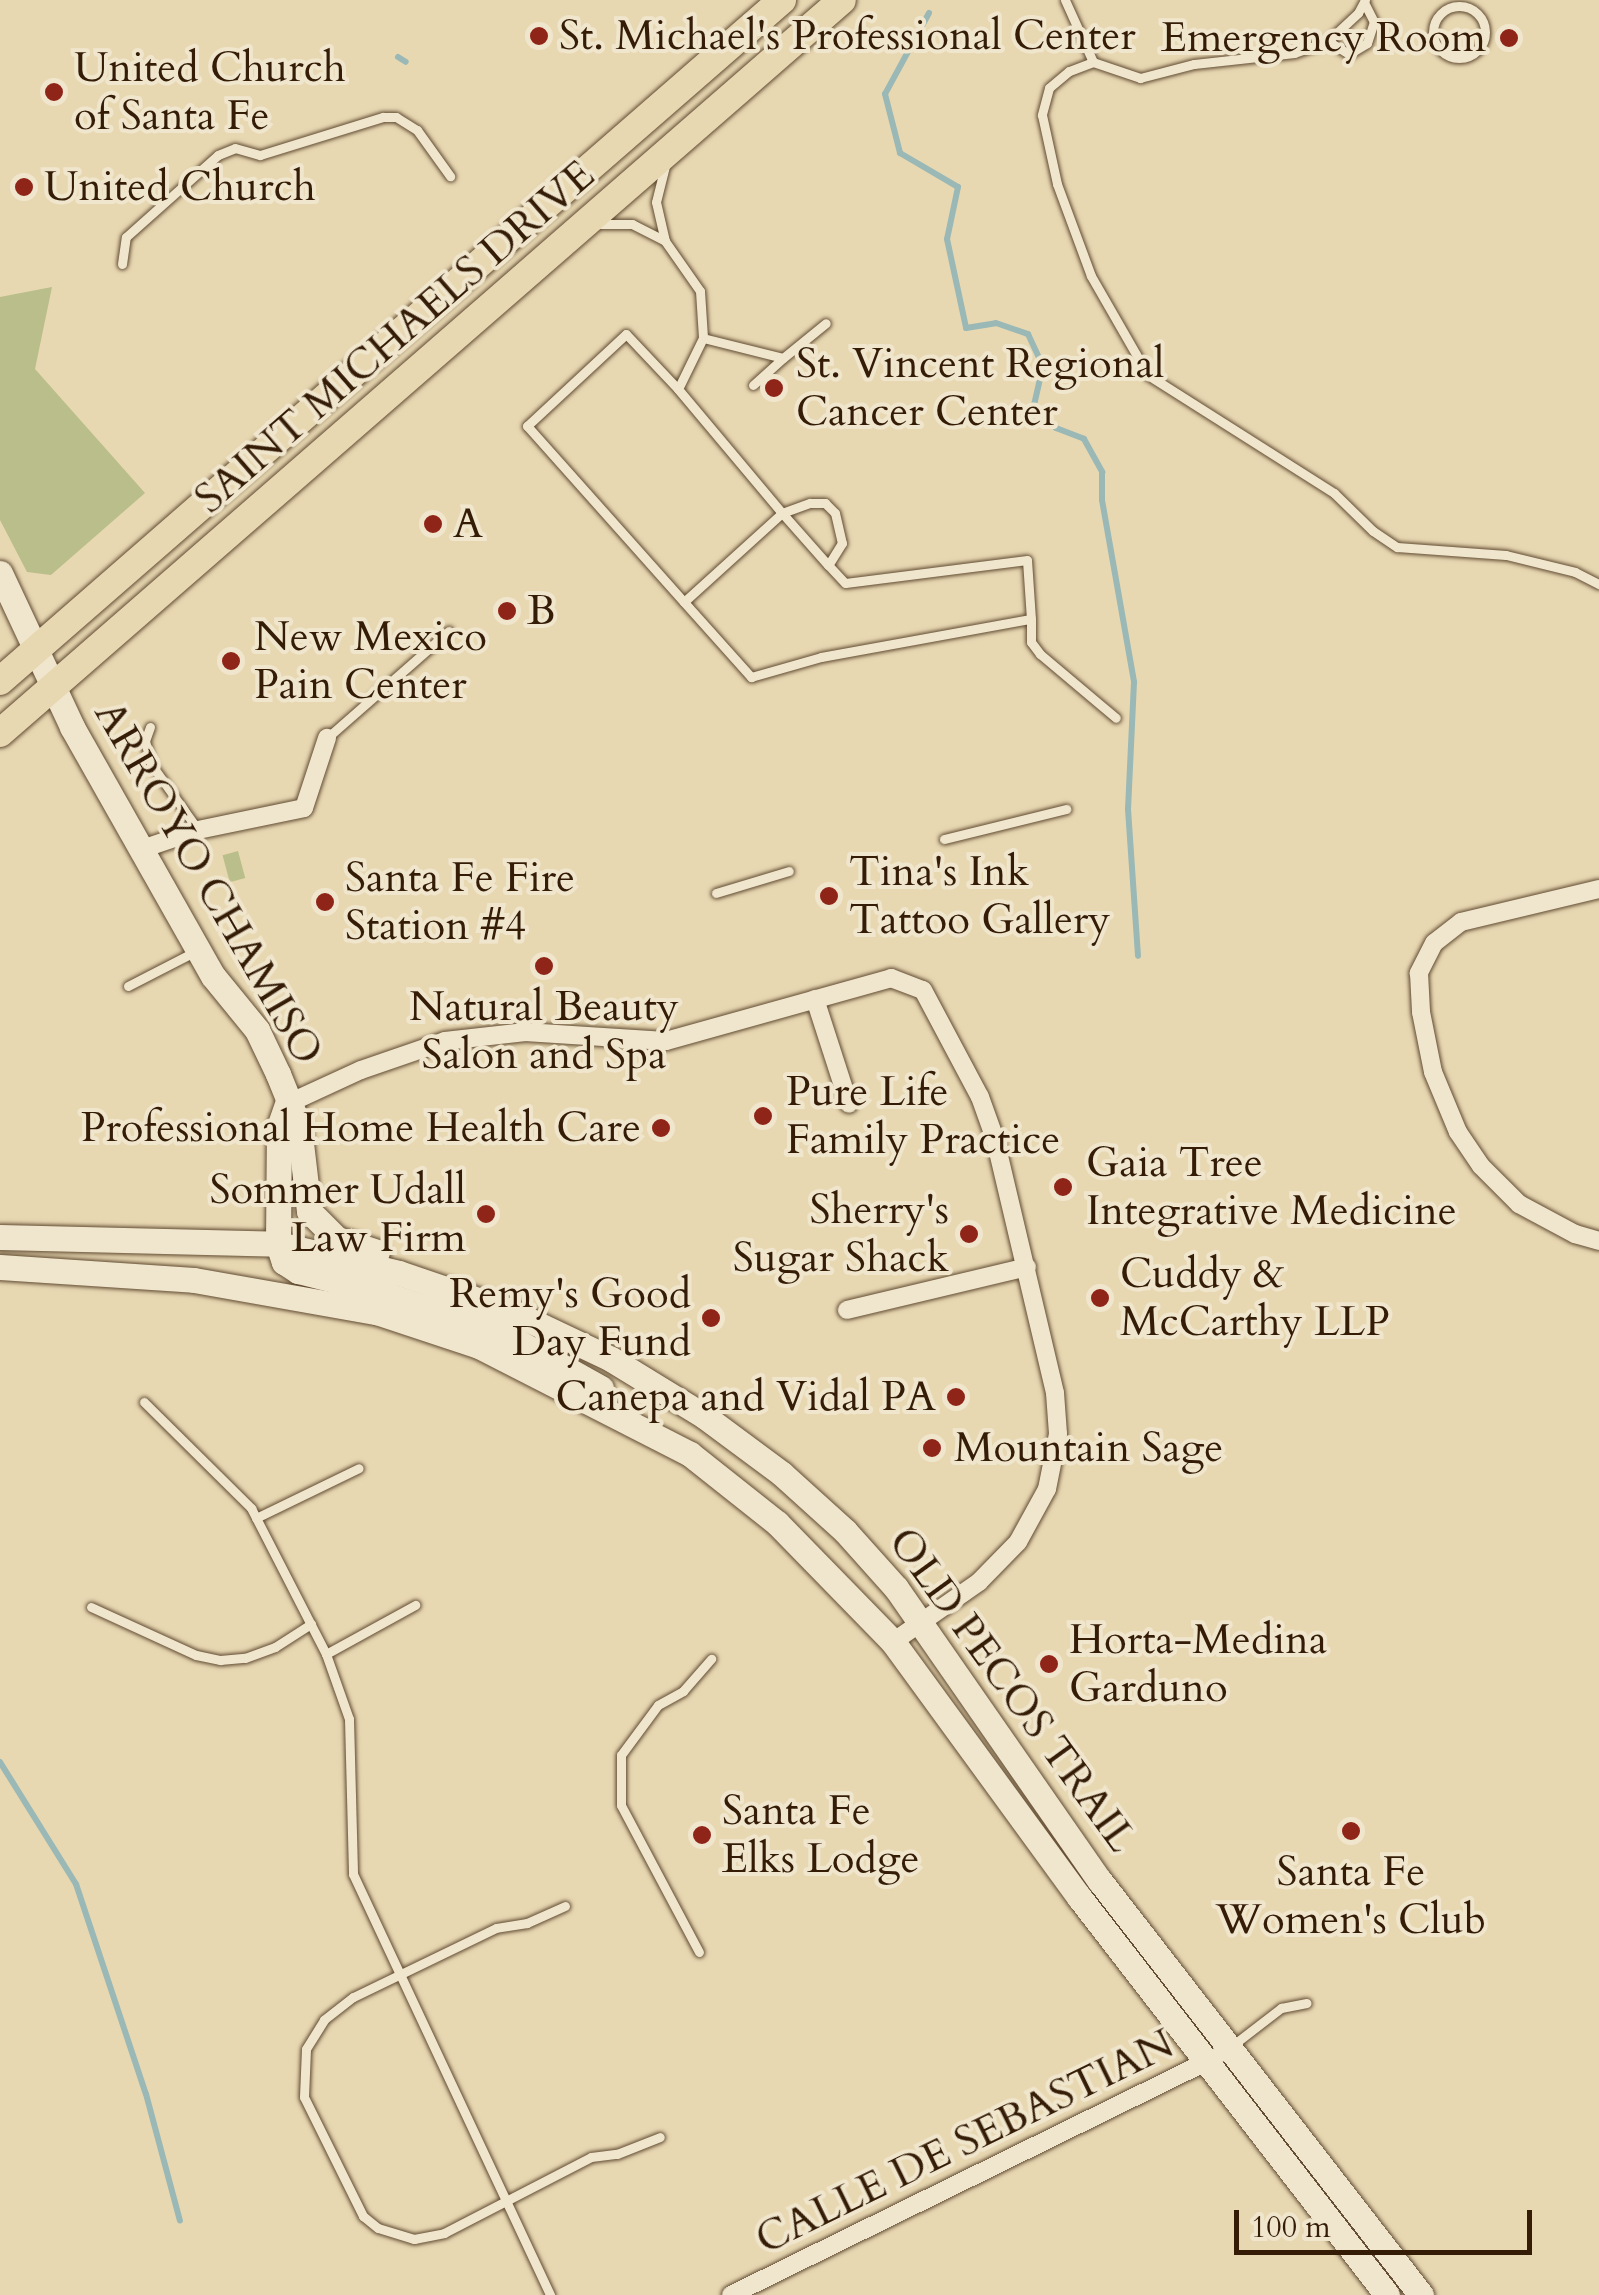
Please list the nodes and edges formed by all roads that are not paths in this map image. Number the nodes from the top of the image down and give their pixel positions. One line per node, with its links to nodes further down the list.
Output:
1 (782, 0): 8 (main road, SAINT MICHAELS DRIVE)
2 (824, 0): 9 (main road)
3 (842, 0): 9 (main road, SAINT MICHAELS DRIVE)
4 (1065, 0): 10 (lane)
5 (1364, 1): 7 (lane); 7 (lane)
6 (1444, 5): 6 (lane)
7 (1328, 41): 10 (lane)
8 (716, 58): 13 (main road); 28 (main road, SAINT MICHAELS DRIVE)
9 (772, 62): 11 (main road, SAINT MICHAELS DRIVE)
10 (1094, 62): 24 (lane)
11 (669, 151): 13 (main road, SAINT MICHAELS DRIVE); 14 (lane)
12 (450, 176): 15 (lane)
13 (585, 224): 14 (lane); 30 (main road, SAINT MICHAELS DRIVE)
14 (665, 241): 17 (lane)
15 (122, 264)
16 (826, 323): 18 (lane)
17 (703, 338): 18 (lane); 20 (lane)
18 (783, 358): 19 (lane)
19 (752, 385)
20 (678, 388): 21 (lane); 25 (lane)
21 (782, 513): 22 (lane); 22 (lane); 25 (lane)
22 (828, 564): 26 (lane)
23 (0, 574): 28 (main road, ARROYO CHAMISO)
24 (1599, 584)
25 (684, 602): 26 (lane)
26 (1031, 618): 31 (lane)
27 (449, 631): 34 (lane)
28 (38, 649): 29 (main road, SAINT MICHAELS DRIVE); 30 (main road, ARROYO CHAMISO)
29 (0, 681)
30 (51, 689): 33 (main road, SAINT MICHAELS DRIVE); 38 (main road, ARROYO CHAMISO)
31 (1116, 718)
32 (150, 727): 36 (lane)
33 (0, 733)
34 (326, 738): 36 (street)
35 (1066, 809): 37 (lane)
36 (198, 830): 38 (street)
37 (944, 839)
38 (142, 849): 42 (main road, ARROYO CHAMISO)
39 (788, 872): 41 (lane)
40 (1599, 889): 48 (street)
41 (716, 893)
42 (199, 950): 43 (lane); 45 (main road, ARROYO CHAMISO)
43 (128, 986)
44 (815, 999): 45 (street); 46 (street); 51 (street)
45 (287, 1104): 49 (main road, ARROYO CHAMISO); 53 (main road)
46 (849, 1104)
47 (0, 1236): 49 (main road, OLD PECOS TRAIL)
48 (1599, 1241)
49 (278, 1244): 53 (main road, OLD PECOS TRAIL); 55 (main road)
50 (0, 1268): 55 (main road, OLD PECOS TRAIL)
51 (1027, 1268): 52 (street); 61 (street)
52 (847, 1310)
53 (612, 1359): 61 (main road, OLD PECOS TRAIL)
54 (144, 1402): 57 (lane)
55 (690, 1454): 62 (main road, OLD PECOS TRAIL)
56 (359, 1468): 57 (lane)
57 (256, 1518): 60 (lane)
58 (415, 1605): 63 (lane)
59 (91, 1607): 60 (lane)
60 (311, 1624): 63 (lane)
61 (920, 1624): 62 (street); 69 (main road, OLD PECOS TRAIL)
62 (893, 1642): 69 (main road, OLD PECOS TRAIL)
63 (326, 1654): 67 (lane)
64 (711, 1659): 66 (lane)
65 (565, 1906): 67 (lane)
66 (699, 1952)
67 (398, 1972): 71 (lane); 71 (lane)
68 (1307, 2003): 69 (lane)
69 (1218, 2056): 72 (street, CALLE DE SEBASTIAN); 74 (main road, OLD PECOS TRAIL); 75 (main road, OLD PECOS TRAIL)
70 (660, 2137): 71 (lane)
71 (506, 2202): 73 (lane)
72 (743, 2292)
73 (550, 2295)
74 (1387, 2295)
75 (1421, 2295)

